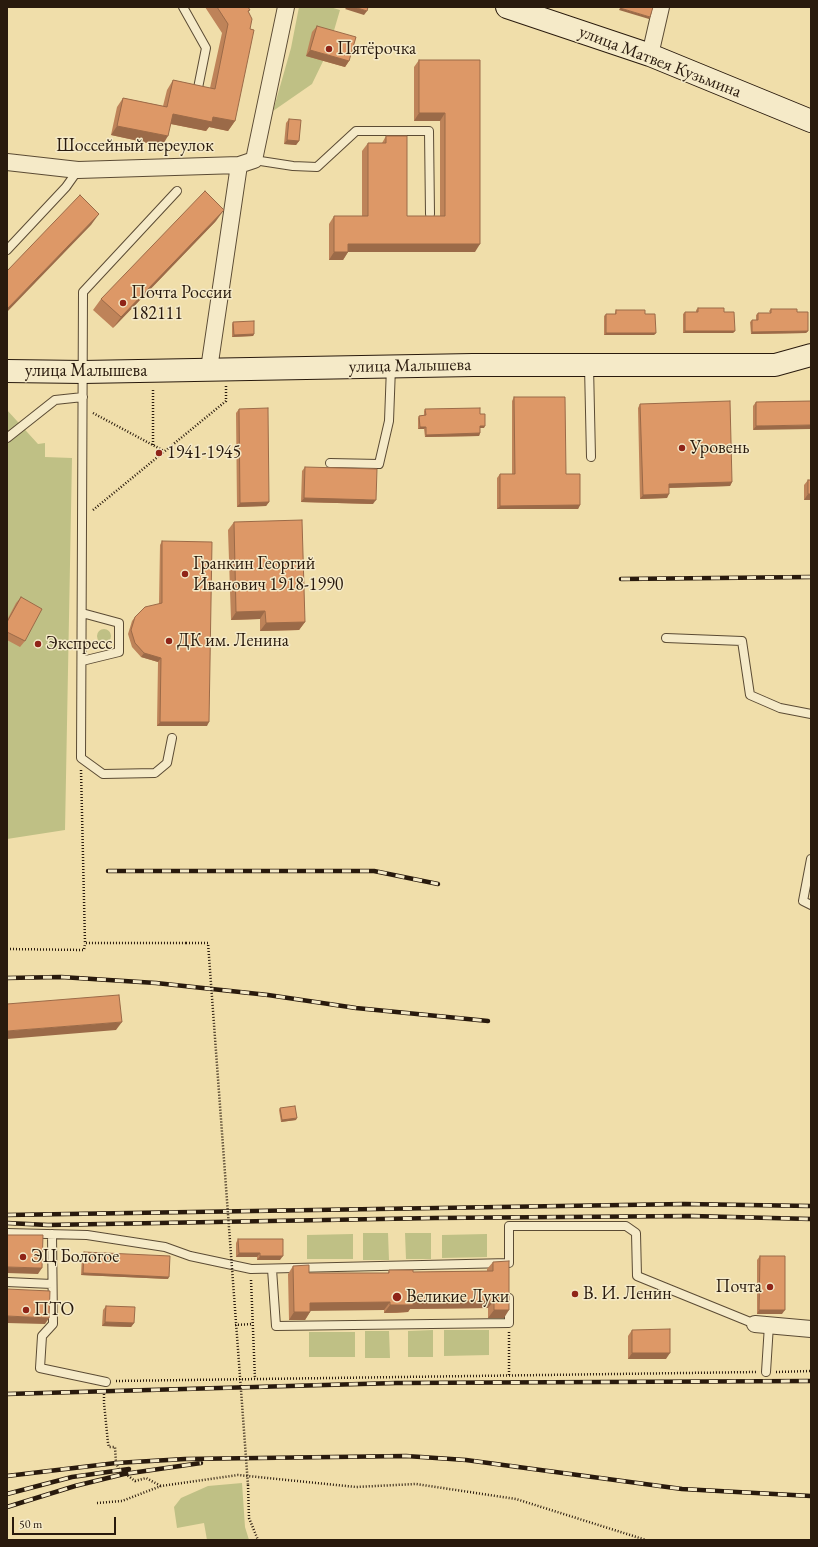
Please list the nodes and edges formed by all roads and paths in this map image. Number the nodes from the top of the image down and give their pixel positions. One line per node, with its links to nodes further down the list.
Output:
1 (183, 7): 6 (lane)
2 (286, 7): 9 (street)
3 (506, 7): 5 (street, улица Матвея Кузьмина)
4 (661, 7): 5 (street)
5 (650, 55): 7 (street, улица Матвея Кузьмина)
6 (198, 88)
7 (811, 120)
8 (7, 162): 10 (street, Шоссейный переулок)
9 (246, 162): 10 (street, Шоссейный переулок); 12 (lane); 17 (street)
10 (78, 170): 13 (lane)
11 (177, 191): 19 (lane)
12 (430, 214)
13 (7, 250)
14 (811, 355): 15 (street, улица Малышева)
15 (589, 365): 16 (street, улица Малышева); 26 (lane)
16 (391, 366): 17 (street, улица Малышева); 27 (lane)
17 (217, 369): 19 (street, улица Малышева); 25 (path)
18 (7, 371): 19 (street, улица Малышева)
19 (83, 372): 21 (lane)
20 (153, 386): 24 (path)
21 (82, 397): 22 (lane); 23 (lane)
22 (83, 408): 24 (path); 28 (lane)
23 (7, 438)
24 (153, 445): 25 (path)
25 (164, 451): 28 (path)
26 (591, 457)
27 (330, 463)
28 (82, 519): 29 (lane)
29 (82, 613): 31 (lane); 31 (lane)
30 (666, 638): 32 (lane)
31 (82, 661): 34 (lane)
32 (811, 714)
33 (172, 738): 34 (lane)
34 (81, 758): 37 (path)
35 (811, 859): 36 (lane)
36 (811, 905)
37 (85, 942): 38 (path); 48 (path, bridge)
38 (7, 949)
39 (7, 1233): 40 (lane)
40 (52, 1234): 41 (lane); 44 (lane)
41 (251, 1269): 42 (lane); 47 (path)
42 (272, 1269): 46 (lane); 49 (lane)
43 (7, 1282): 44 (lane)
44 (52, 1284): 55 (lane)
45 (509, 1293): 46 (lane)
46 (509, 1323): 53 (path)
47 (253, 1324): 48 (path); 54 (path)
48 (236, 1325): 58 (path, bridge)
49 (762, 1325): 50 (street); 52 (lane)
50 (811, 1329)
51 (811, 1371): 52 (path)
52 (766, 1372): 53 (path)
53 (509, 1375): 54 (path)
54 (255, 1379): 55 (path)
55 (106, 1382): 56 (path)
56 (161, 1486): 57 (path); 59 (path)
57 (97, 1503)
58 (258, 1540)
59 (646, 1540)

